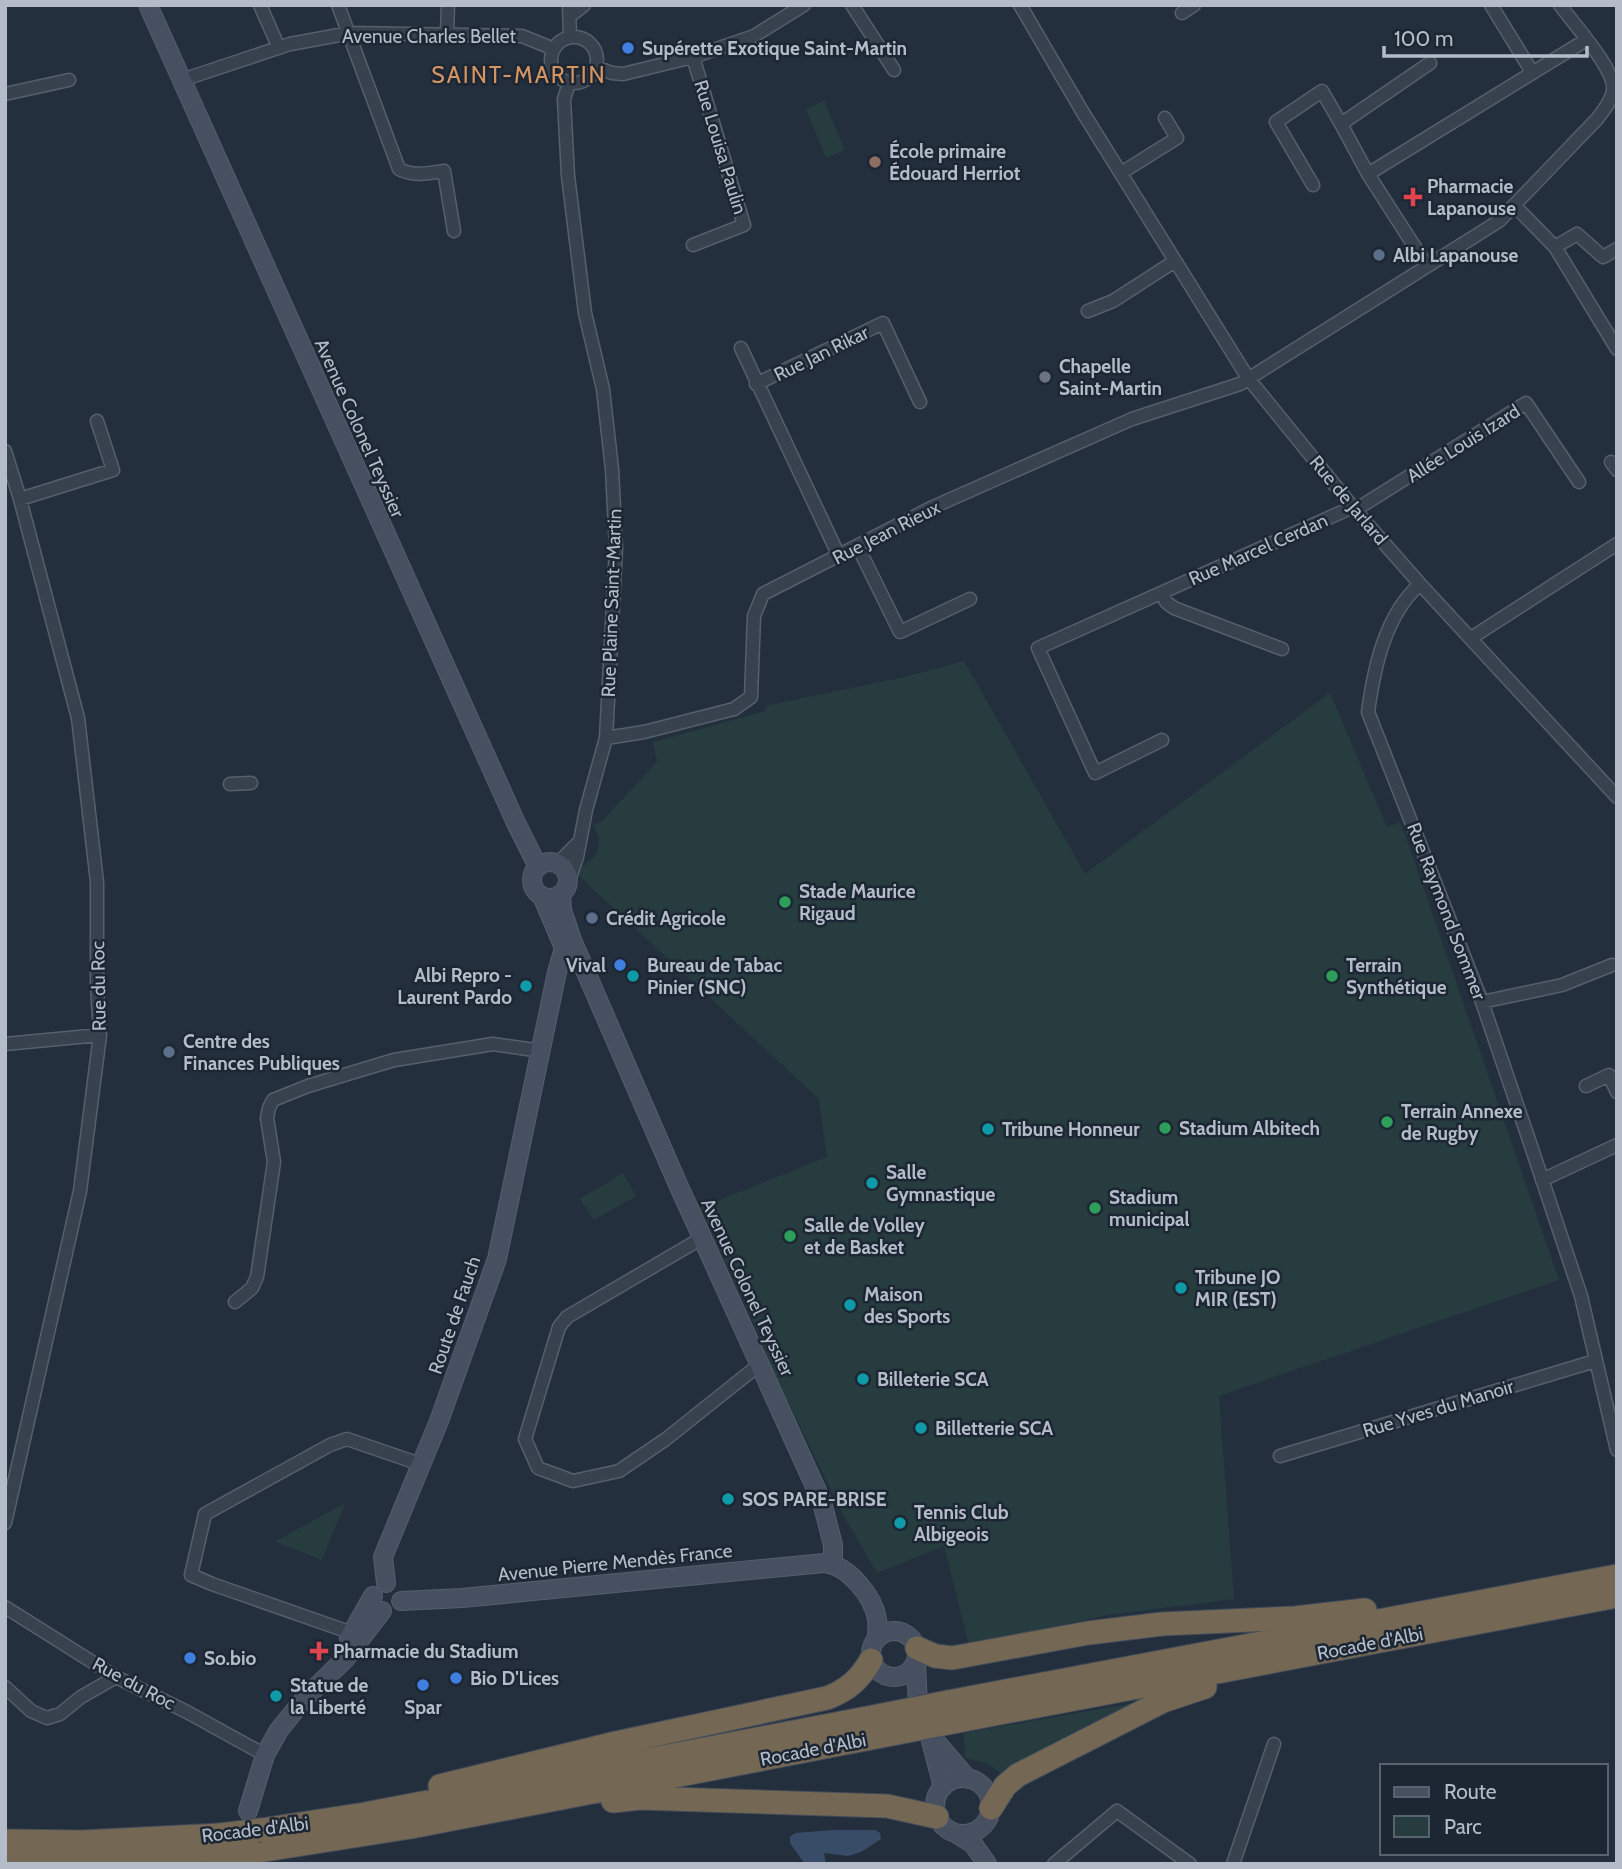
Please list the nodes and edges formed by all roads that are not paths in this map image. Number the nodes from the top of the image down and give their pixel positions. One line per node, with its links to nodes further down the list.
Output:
1 (148, 5): 26 (main road, Avenue Colonel Teyssier)
2 (260, 5): 18 (street)
3 (338, 5): 14 (street)
4 (448, 5): 15 (street)
5 (584, 5): 12 (street)
6 (804, 5): 20 (street)
7 (852, 5): 23 (street)
8 (1020, 5): 32 (street, Rue de Jarlard)
9 (1194, 5): 13 (street)
10 (1491, 5): 24 (street)
11 (1560, 5): 17 (street)
12 (569, 10): 16 (street)
13 (1182, 13)
14 (351, 33): 15 (street, Avenue Charles Bellet); 18 (street, Avenue Charles Bellet); 36 (street)
15 (447, 34): 19 (street, Avenue Charles Bellet)
16 (570, 37): 19 (street); 22 (street)
17 (1586, 40): 24 (street); 28 (street)
18 (279, 48): 26 (street, Avenue Charles Bellet)
19 (554, 49): 27 (street)
20 (693, 57): 22 (street); 37 (street, Rue Louisa Paulin)
21 (1430, 63): 31 (street)
22 (596, 66): 27 (street)
23 (894, 70)
24 (1532, 72): 33 (street)
25 (69, 80): 29 (street)
26 (182, 80): 68 (main road, Avenue Colonel Teyssier)
27 (569, 83): 61 (street, Rue Plaine Saint-Martin)
28 (1615, 89): 35 (street, Rue Jean Rieux)
29 (5, 94)
30 (1165, 118): 32 (street)
31 (1341, 124): 33 (street); 34 (street)
32 (1121, 173): 40 (street, Rue de Jarlard)
33 (1368, 174): 41 (street)
34 (1313, 185)
35 (1514, 205): 38 (street); 41 (street, Rue Jean Rieux)
36 (454, 231)
37 (693, 245)
38 (1555, 247): 39 (street); 44 (street)
39 (1617, 249)
40 (1175, 261): 42 (street); 45 (street, Rue de Jarlard)
41 (1427, 266): 45 (street, Rue Jean Rieux)
42 (1088, 312)
43 (741, 348): 46 (street, Rue Jan Rikar)
44 (1617, 349)
45 (1248, 378): 52 (street, Rue de Jarlard); 54 (street, Rue Jean Rieux)
46 (756, 384): 47 (street, Rue Jan Rikar); 55 (street, Rue Jan Rikar)
47 (920, 402)
48 (97, 421): 51 (street)
49 (5, 451): 51 (street, Rue du Roc)
50 (1579, 482): 52 (street, Allée Louis Izard)
51 (20, 499): 75 (street, Rue du Roc)
52 (1354, 508): 56 (street, Rue de Jarlard); 57 (street, Rue Marcel Cerdan)
53 (1617, 544): 59 (street)
54 (858, 547): 55 (street, Rue Jean Rieux); 58 (street)
55 (839, 556): 61 (street, Rue Jean Rieux)
56 (1420, 584): 59 (street, Rue de Jarlard); 74 (street, Rue Raymond Sommer)
57 (1163, 593): 60 (street, Rue Marcel Cerdan); 62 (street, Rue Marcel Cerdan)
58 (970, 599)
59 (1471, 638): 65 (street, Rue de Jarlard)
60 (1283, 649)
61 (606, 738): 66 (street, Rue Plaine Saint-Martin)
62 (1161, 740)
63 (251, 783): 64 (street)
64 (230, 784)
65 (1617, 797)
66 (581, 838): 67 (street, Rue Plaine Saint-Martin); 69 (street)
67 (557, 864): 68 (main road); 69 (main road)
68 (538, 867): 70 (main road)
69 (564, 889): 70 (main road); 73 (main road, Avenue Colonel Teyssier)
70 (542, 896): 71 (main road, Avenue Colonel Teyssier)
71 (564, 948): 73 (main road, Avenue Colonel Teyssier); 77 (main road, Route de Fauch)
72 (1612, 965): 74 (street)
73 (586, 972): 82 (main road, Avenue Colonel Teyssier)
74 (1482, 1002): 81 (street, Rue Raymond Sommer)
75 (100, 1035): 76 (street); 90 (street, Rue du Roc)
76 (5, 1044)
77 (541, 1051): 83 (street); 89 (main road, Route de Fauch)
78 (1586, 1086): 79 (street)
79 (1617, 1092)
80 (1617, 1145): 81 (street)
81 (1542, 1180): 84 (street, Rue Raymond Sommer)
82 (702, 1238): 85 (main road, Avenue Colonel Teyssier); 85 (street)
83 (235, 1302)
84 (1595, 1361): 86 (street, Rue Raymond Sommer); 88 (street, Rue Yves du Manoir)
85 (760, 1364): 91 (main road, Avenue Colonel Teyssier)
86 (1615, 1431): 87 (street, Rue Raymond Sommer)
87 (1617, 1450)
88 (1280, 1456)
89 (420, 1464): 93 (main road, Route de Fauch); 98 (street)
90 (5, 1523)
91 (833, 1564): 93 (main road, Avenue Pierre Mendès France); 96 (main road)
92 (1617, 1576): 97 (highway, Rocade d'Albi)
93 (380, 1597): 98 (main road, Route de Fauch); 105 (main road, Route de Fauch)
94 (1617, 1597): 102 (highway, Rocade d'Albi)
95 (5, 1607): 103 (street, Rue du Roc)
96 (874, 1610): 99 (main road); 100 (main road)
97 (1438, 1610): 100 (highway); 107 (highway, Rocade d'Albi)
98 (352, 1633): 105 (main road, Route de Fauch)
99 (877, 1637): 100 (main road); 101 (main road)
100 (912, 1648): 104 (main road); 104 (main road)
101 (871, 1660): 104 (main road); 115 (highway)
102 (1238, 1669): 107 (highway, Rocade d'Albi); 116 (highway)
103 (116, 1677): 106 (street); 110 (street, Rue du Roc)
104 (892, 1677)
105 (323, 1680): 110 (main road, Route de Fauch)
106 (5, 1687)
107 (953, 1711): 108 (highway, Rocade d'Albi, bridge)
108 (892, 1724): 113 (highway, Rocade d'Albi); 115 (highway, Rocade d'Albi)
109 (1274, 1744): 125 (street)
110 (265, 1755): 114 (main road, Route de Fauch)
111 (968, 1779): 112 (main road); 112 (main road); 116 (main road)
112 (943, 1787): 117 (main road)
113 (542, 1801): 117 (highway); 120 (highway, Rocade d'Albi, bridge)
114 (248, 1811)
115 (365, 1814): 120 (highway, Rocade d'Albi, bridge)
116 (988, 1815): 118 (main road); 122 (main road)
117 (937, 1816): 118 (main road)
118 (957, 1834): 122 (main road)
119 (5, 1842): 120 (highway, Rocade d'Albi)
120 (218, 1845): 121 (highway, Rocade d'Albi)
121 (5, 1862)
122 (988, 1864)
123 (1054, 1864): 124 (street)
124 (1190, 1864)
125 (1233, 1864)

